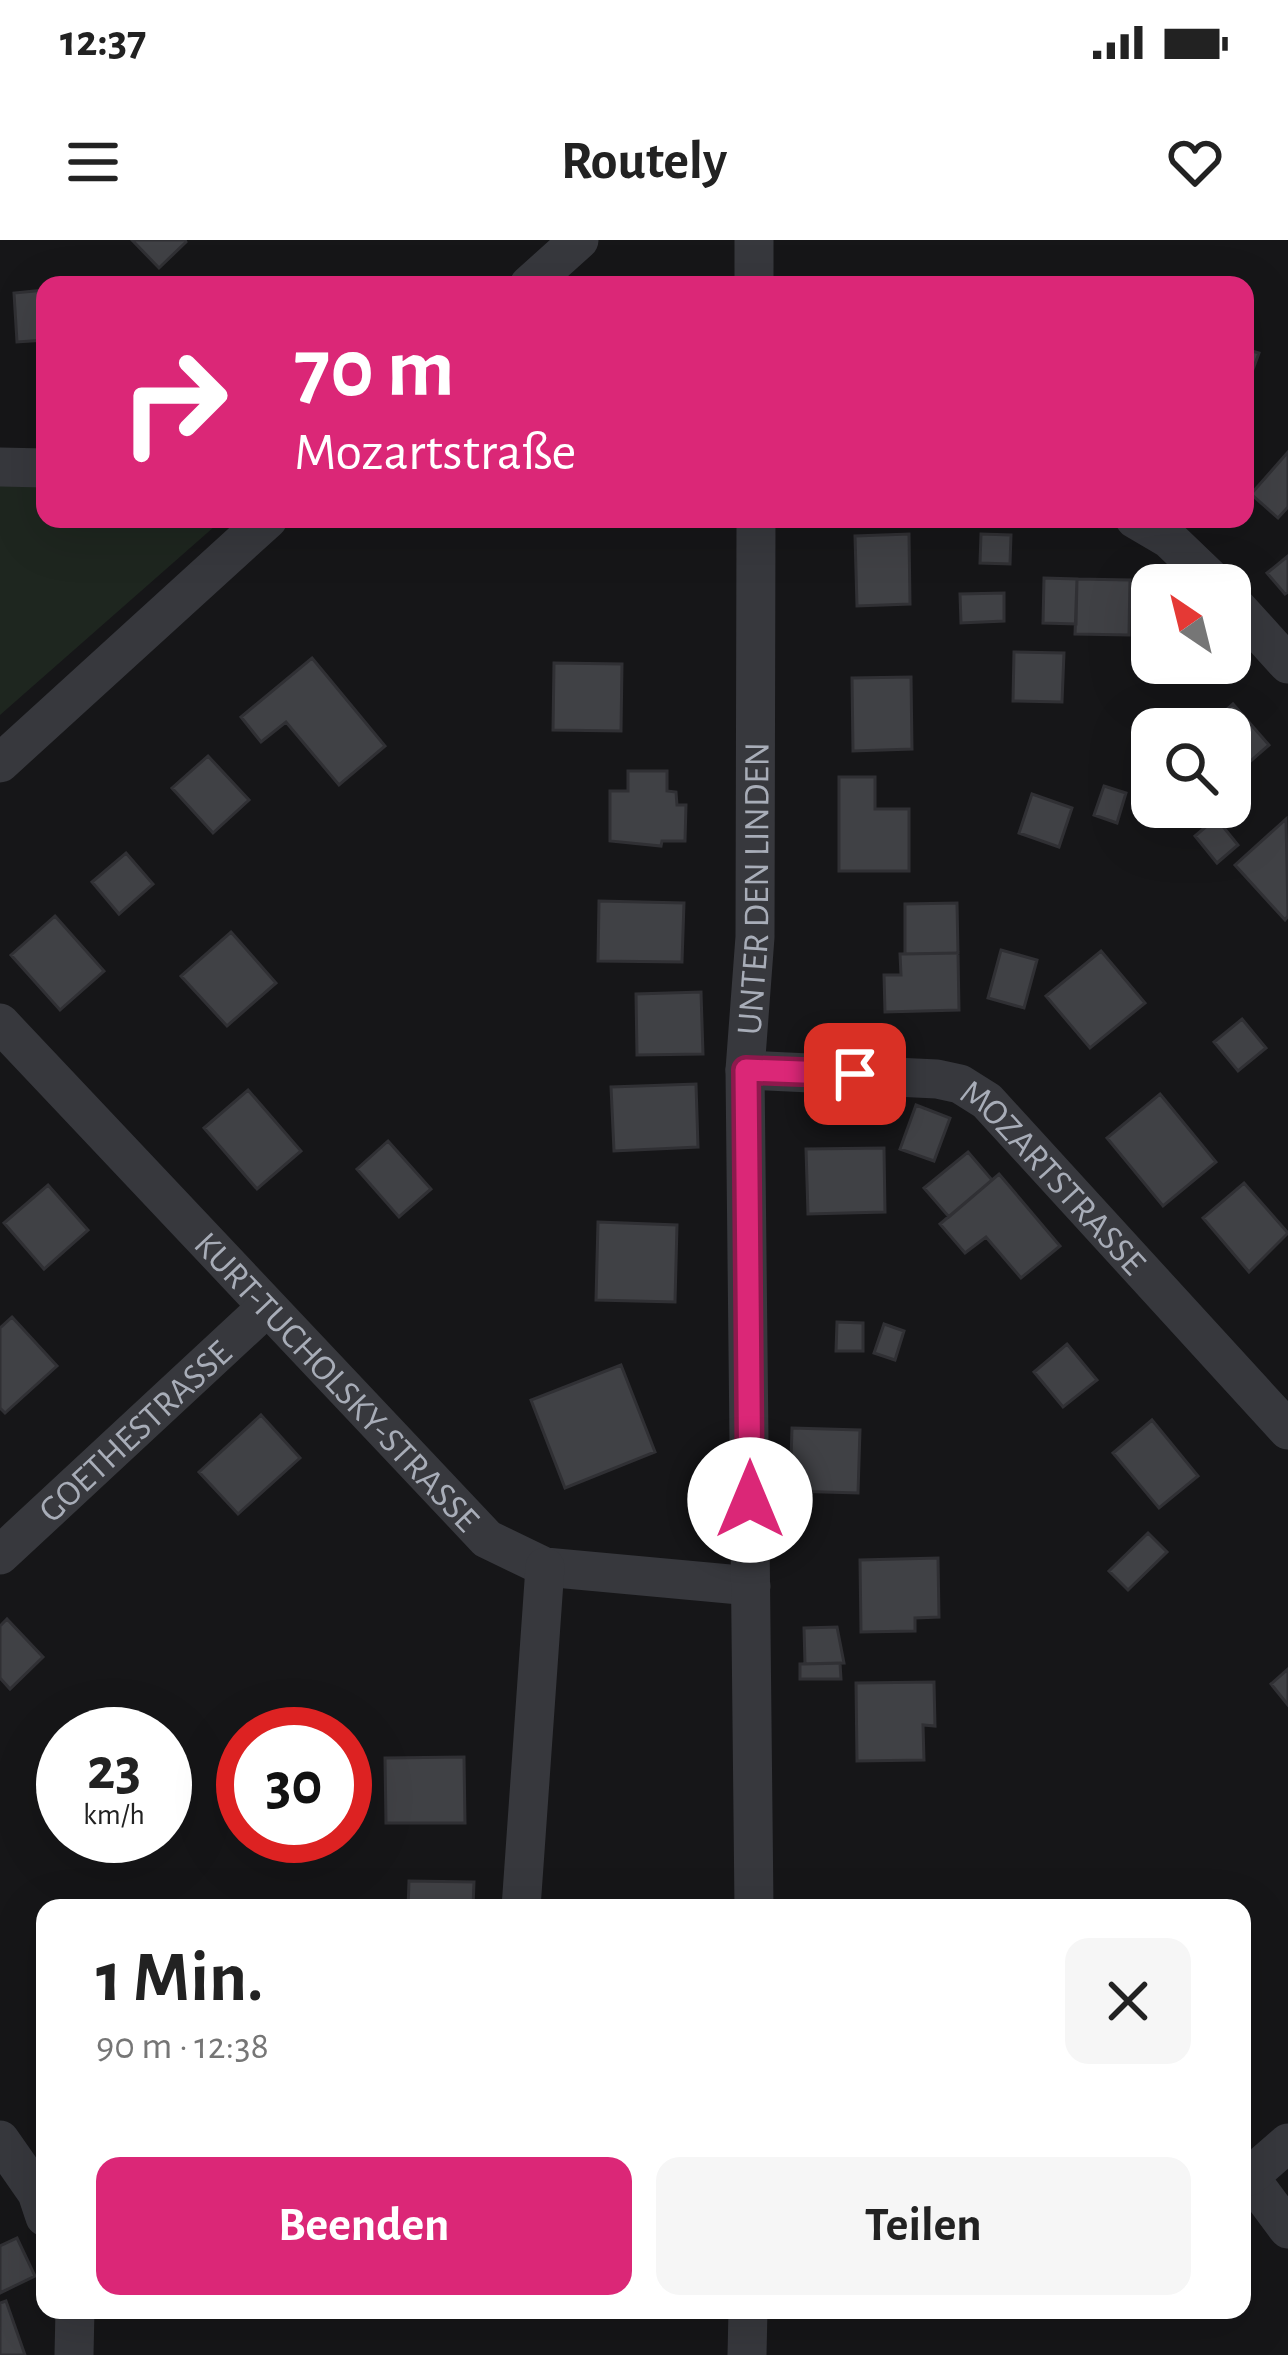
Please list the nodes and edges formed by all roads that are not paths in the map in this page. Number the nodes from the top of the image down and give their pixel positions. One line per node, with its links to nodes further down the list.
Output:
1 (580, 240): 3 (street)
2 (754, 240): 4 (street)
3 (539, 276)
4 (754, 276)
5 (0, 467): 6 (street)
6 (36, 468)
7 (258, 528): 13 (street)
8 (756, 528): 15 (street, UNTER DEN LINDEN)
9 (1150, 528): 10 (street)
10 (1195, 564)
11 (1251, 623): 12 (street)
12 (1288, 664)
13 (0, 764)
14 (0, 1023): 16 (street, KURT-TUCHOLSKY-STRASSE)
15 (746, 1070): 17 (street, MOZARTSTRASSE); 20 (street, UNTER DEN LINDEN)
16 (267, 1307): 18 (street, GOETHESTRASSE); 19 (street, KURT-TUCHOLSKY-STRASSE)
17 (1288, 1430)
18 (0, 1555)
19 (545, 1567): 20 (street, KURT-TUCHOLSKY-STRASSE); 21 (street)
20 (751, 1586): 22 (street, UNTER DEN LINDEN)
21 (522, 1899)
22 (754, 1899)
23 (0, 2140): 27 (street)
24 (1288, 2143): 25 (street)
25 (1251, 2169)
26 (1251, 2179): 28 (street)
27 (36, 2191)
28 (1288, 2228)
29 (75, 2319): 31 (street)
30 (748, 2319): 32 (street)
31 (74, 2355)
32 (747, 2355)

